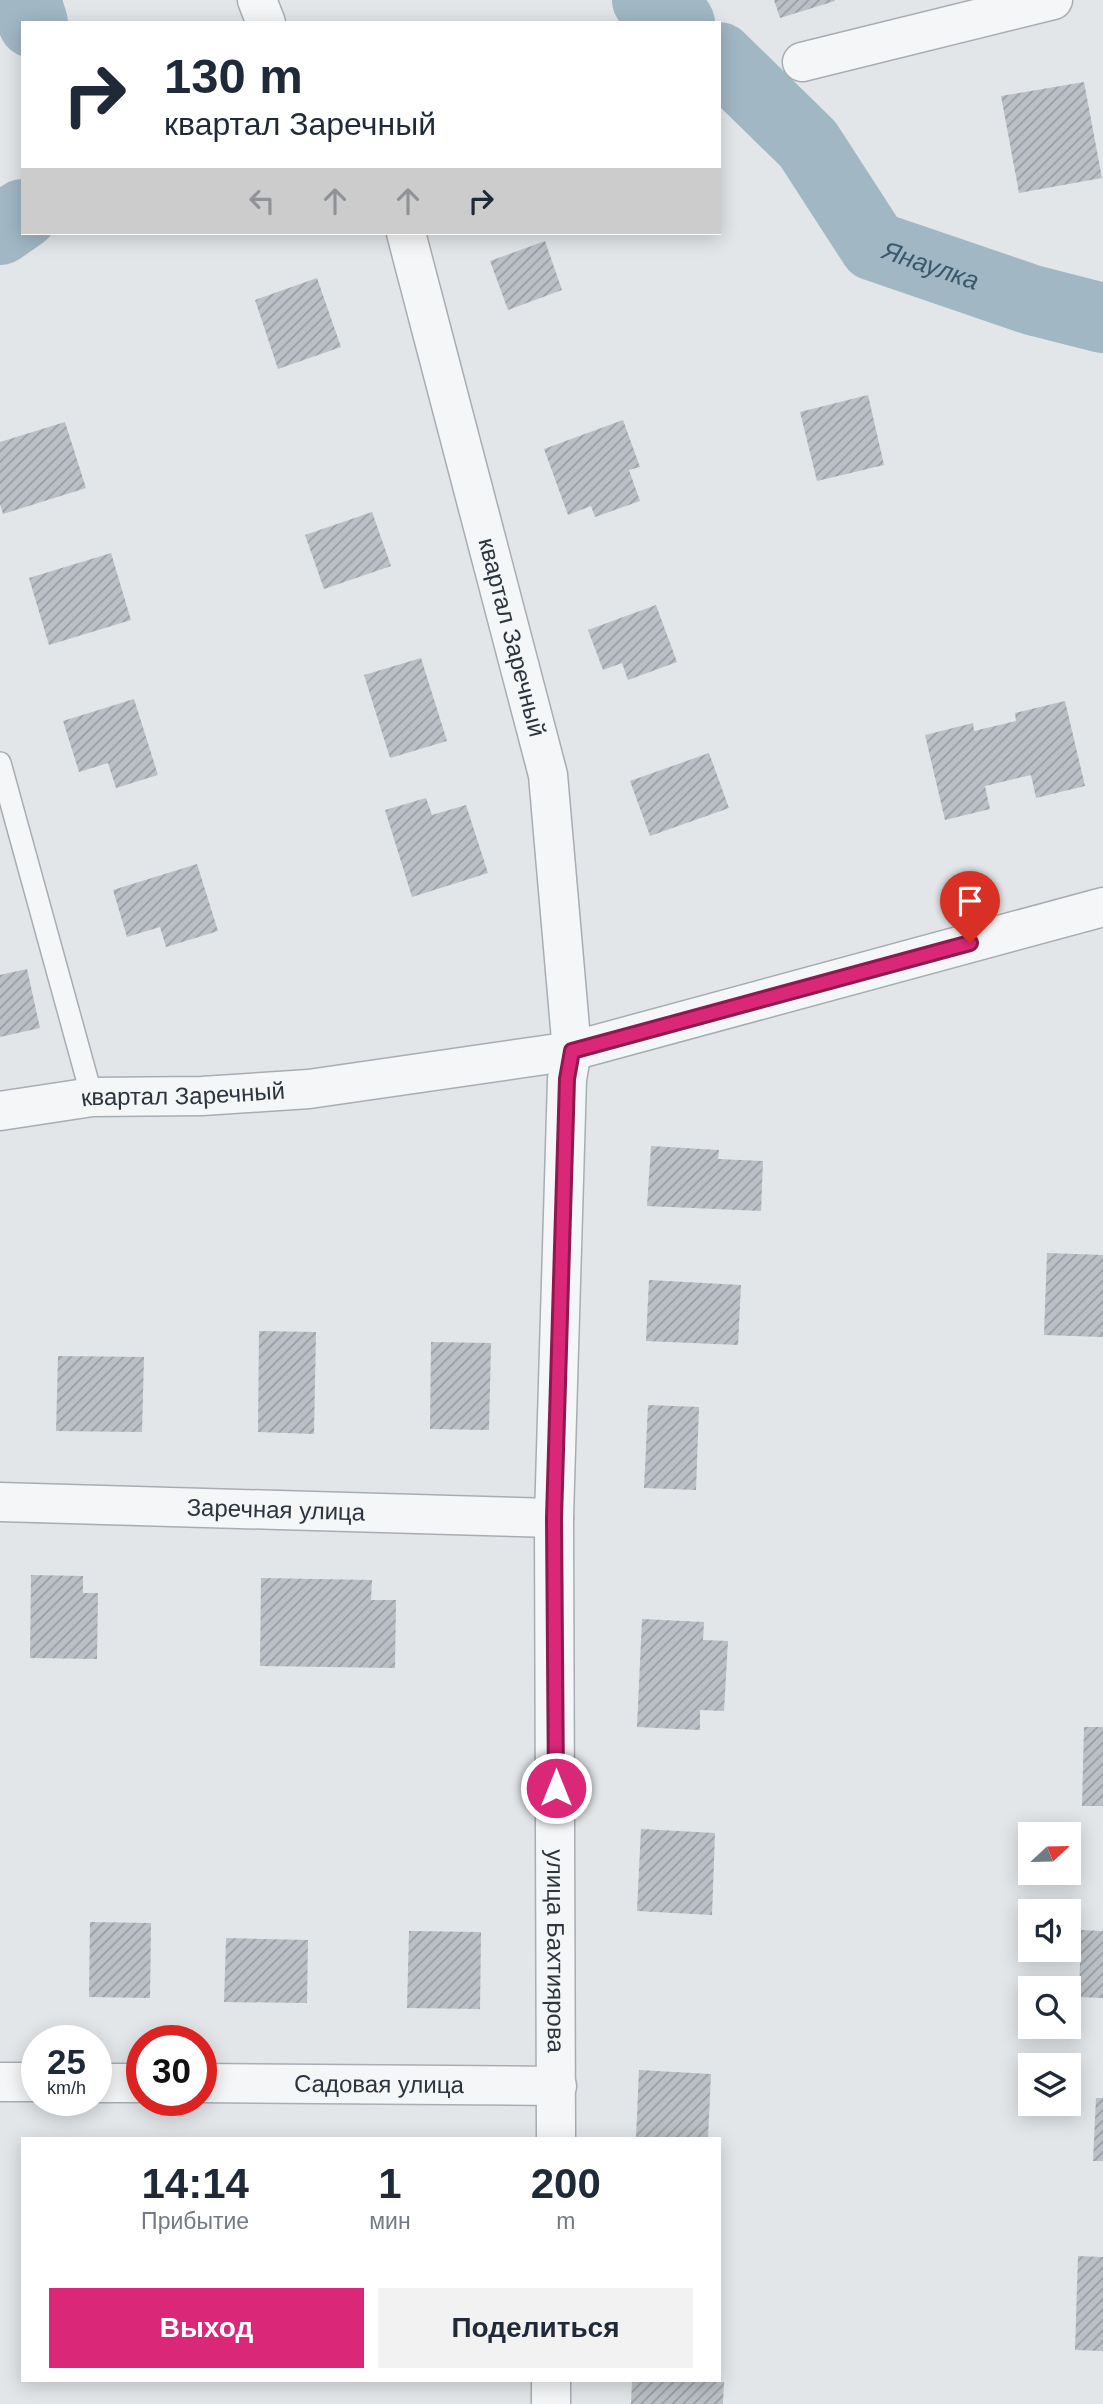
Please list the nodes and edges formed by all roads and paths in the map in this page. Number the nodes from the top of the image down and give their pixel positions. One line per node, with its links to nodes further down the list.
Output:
1 (257, 0): 3 (street)
2 (1053, 0): 4 (street)
3 (265, 21)
4 (803, 62)
5 (408, 235): 8 (street, квартал Заречный)
6 (0, 763): 9 (lane)
7 (1103, 907): 8 (street, квартал Заречный)
8 (572, 1051): 9 (street, квартал Заречный); 12 (street, улица Бахтиярова)
9 (92, 1097): 10 (street, квартал Заречный)
10 (0, 1111)
11 (0, 1502): 12 (street, Заречная улица)
12 (554, 1518): 16 (street, улица Бахтиярова)
13 (0, 2082): 14 (street)
14 (21, 2082)
15 (217, 2083): 16 (street, Садовая улица)
16 (557, 2086): 17 (street, улица Бахтиярова)
17 (556, 2137)
18 (551, 2382): 19 (street)
19 (551, 2404)

